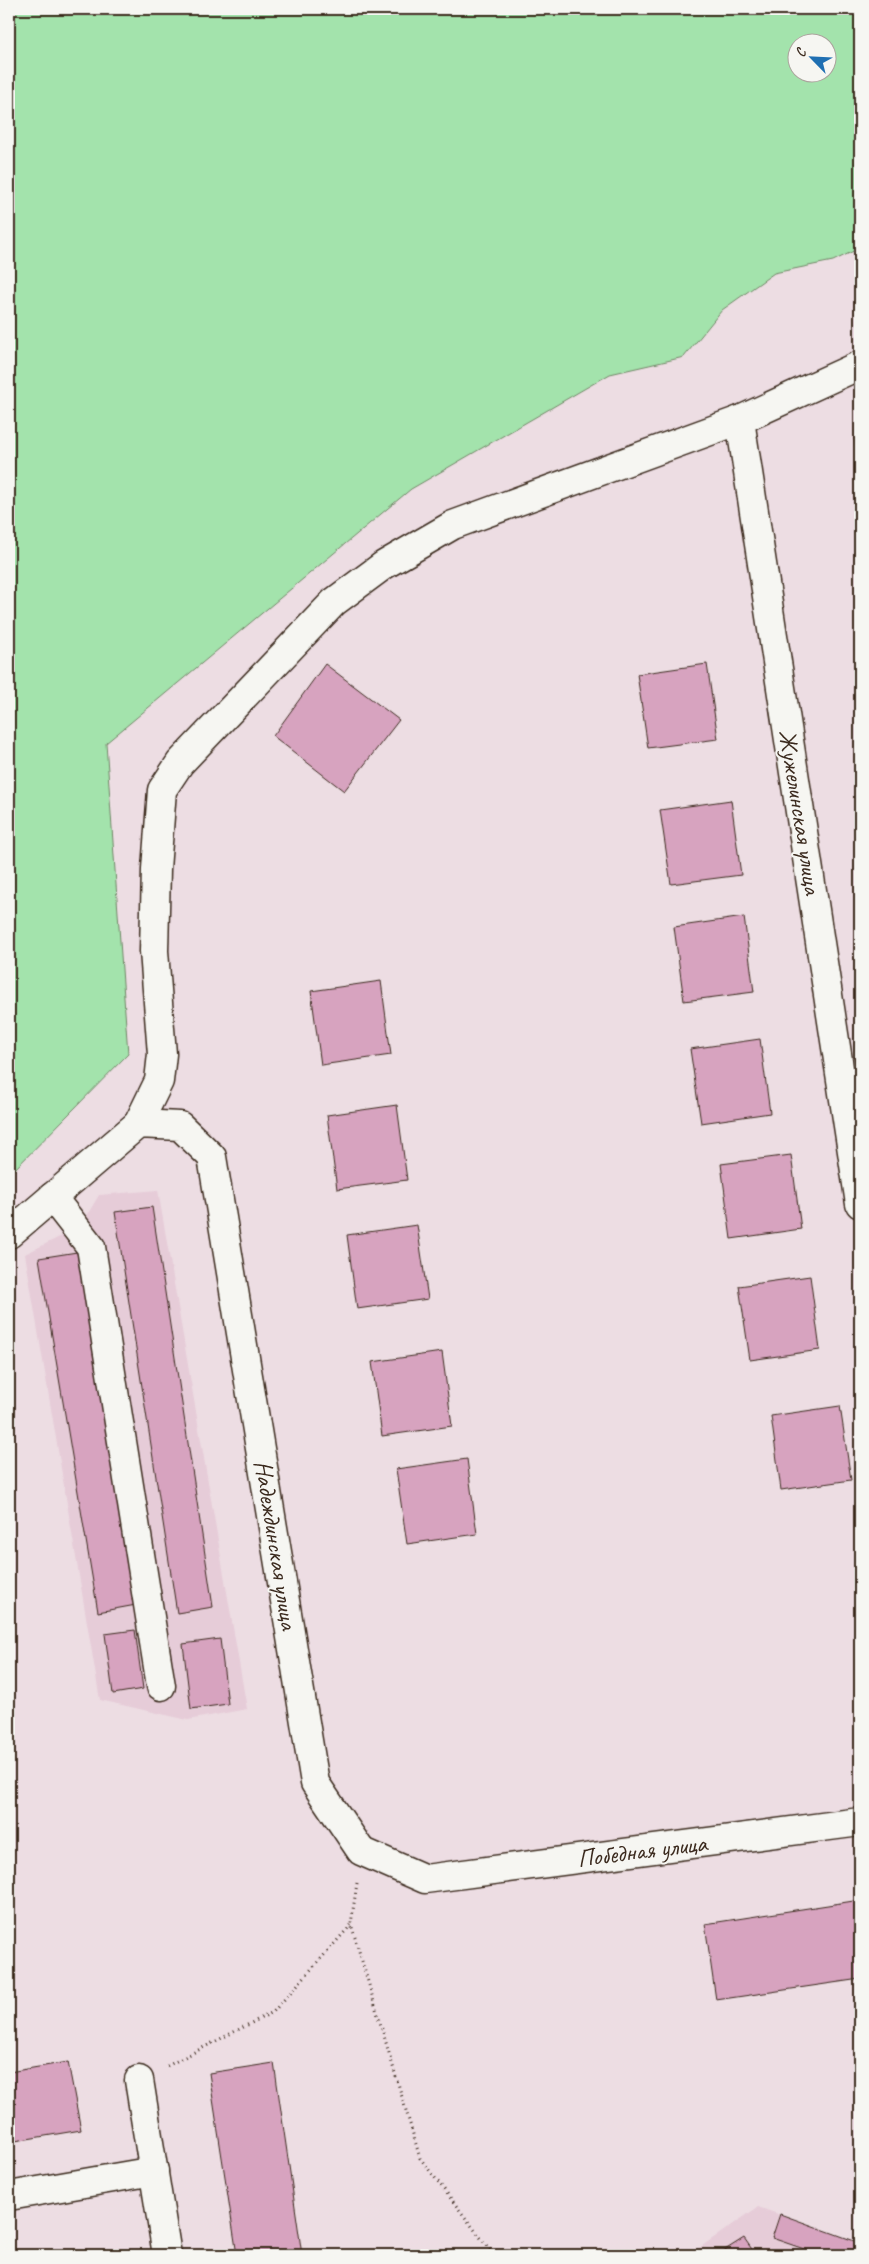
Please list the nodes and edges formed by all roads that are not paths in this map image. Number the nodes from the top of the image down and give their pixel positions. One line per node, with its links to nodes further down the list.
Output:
1 (860, 365): 2 (street)
2 (740, 420): 3 (street); 5 (street, Жужелинская улица)
3 (138, 1124): 4 (street); 9 (street, Надеждинская улица)
4 (52, 1197): 6 (street); 7 (street)
5 (860, 1204)
6 (9, 1234)
7 (161, 1686)
8 (860, 1822): 9 (street, Победная улица)
9 (424, 1879)
10 (139, 2080): 11 (street)
11 (154, 2172): 12 (street); 13 (street)
12 (9, 2196)
13 (167, 2255)

